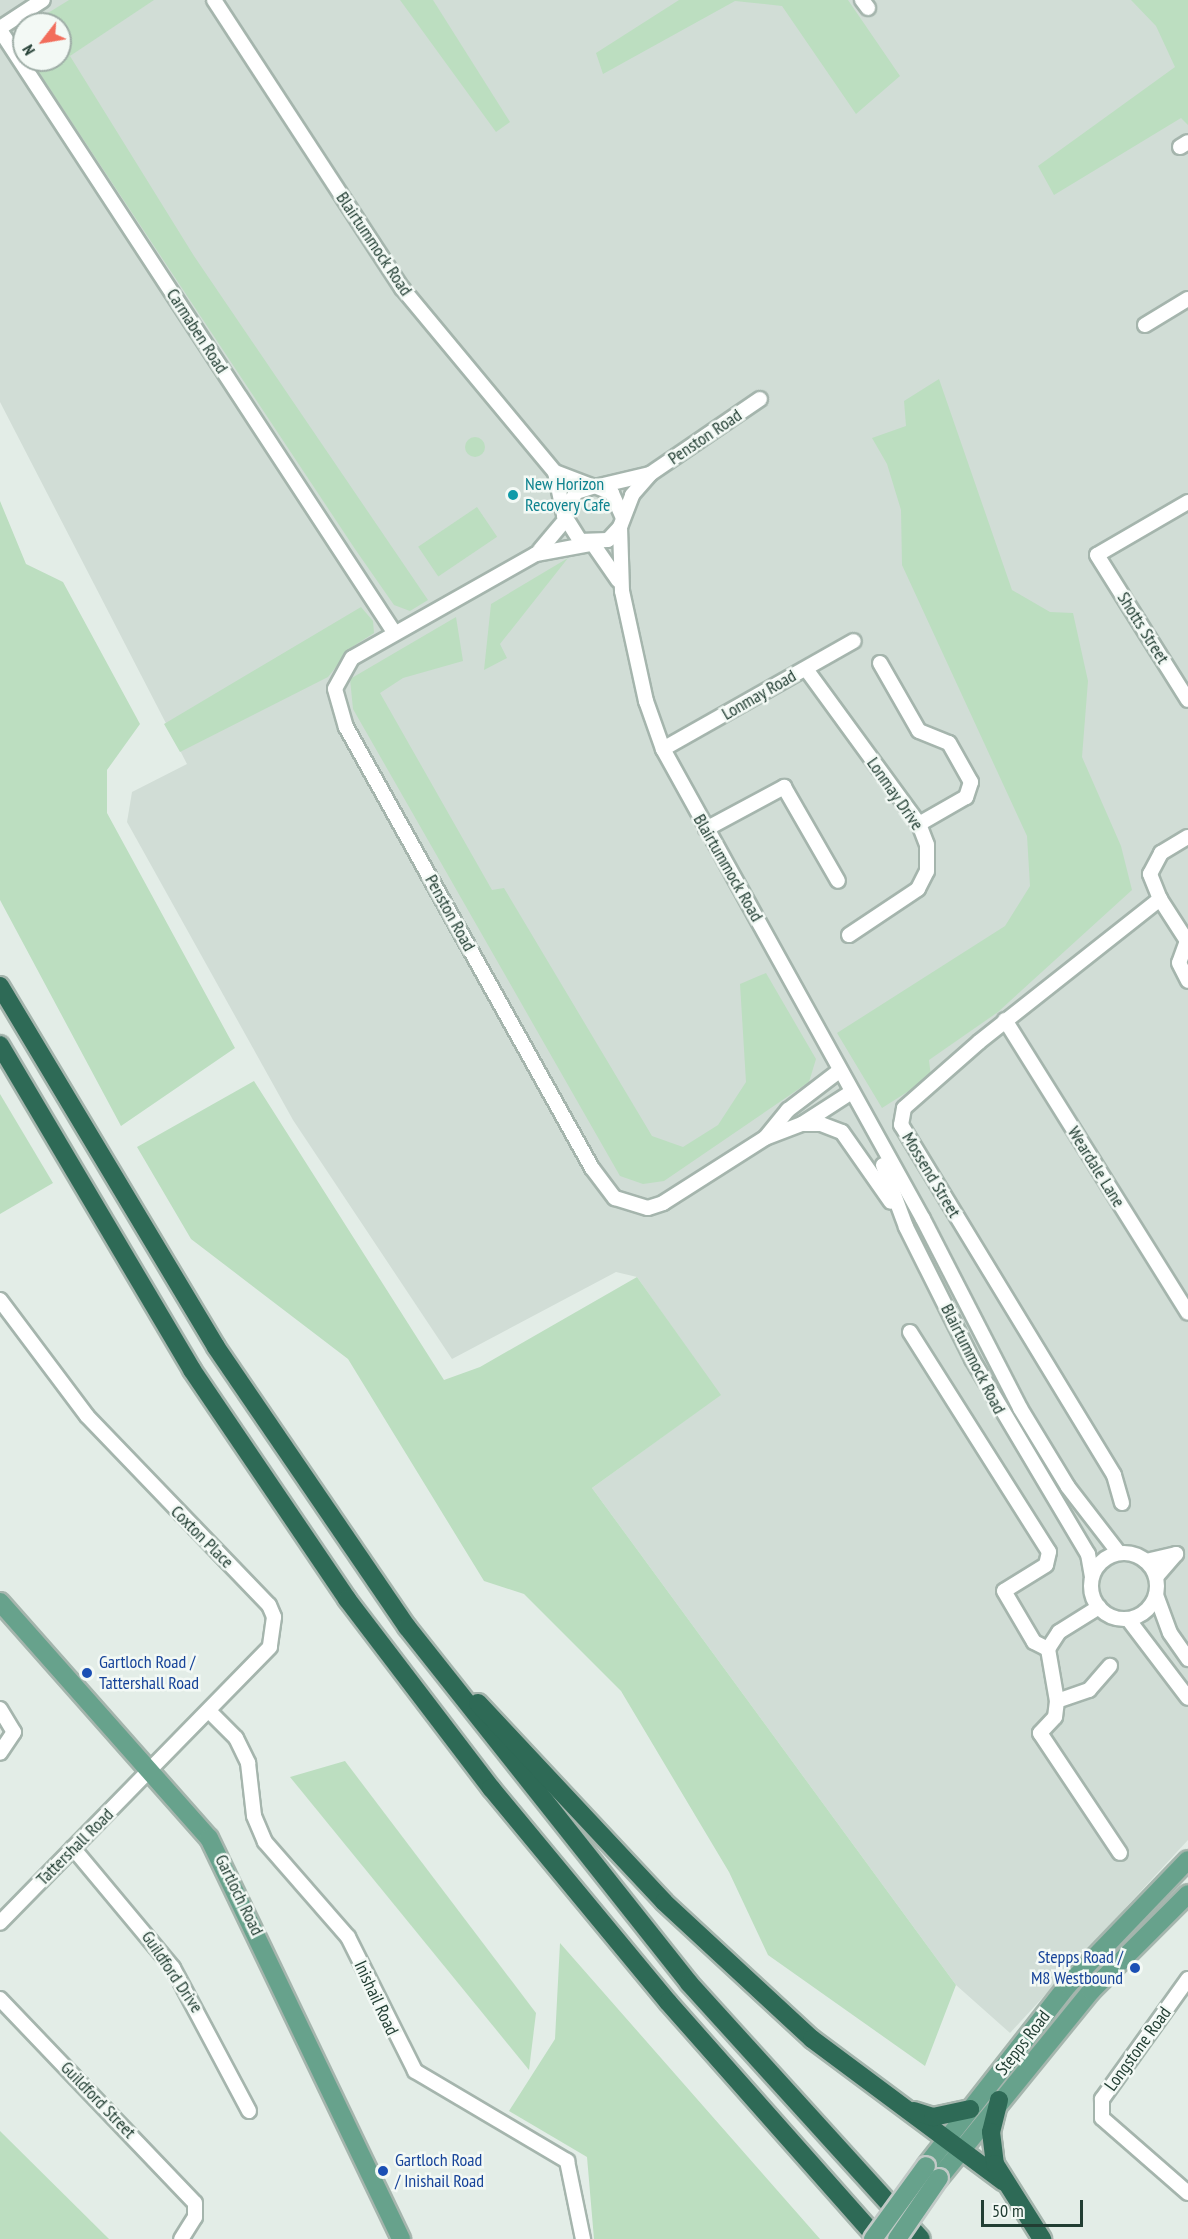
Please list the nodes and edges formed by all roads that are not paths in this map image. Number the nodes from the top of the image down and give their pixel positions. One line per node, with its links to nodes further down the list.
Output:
1 (43, 0): 3 (street)
2 (214, 0): 7 (street, Blairtummock Road)
3 (0, 29): 16 (street, Carmaben Road)
4 (1188, 299): 5 (street)
5 (1145, 325)
6 (760, 399): 8 (street, Penston Road)
7 (555, 472): 9 (street, Blairtummock Road); 11 (street, Blairtummock Road)
8 (650, 474): 9 (street); 12 (street)
9 (595, 486): 11 (street); 12 (street)
10 (1188, 502): 20 (street, Shotts Street)
11 (565, 518): 13 (street); 14 (street)
12 (621, 522): 13 (street); 15 (street, Blairtummock Road)
13 (591, 544): 14 (street); 15 (street, Blairtummock Road)
14 (536, 554): 16 (street, Penston Road)
15 (622, 591): 21 (street, Blairtummock Road)
16 (394, 632): 37 (street, Penston Road)
17 (854, 641): 19 (street, Lonmay Road)
18 (880, 663): 22 (street)
19 (806, 669): 21 (street, Lonmay Road); 22 (street, Lonmay Drive)
20 (1188, 700)
21 (663, 749): 23 (street, Blairtummock Road)
22 (919, 824): 27 (street, Lonmay Drive)
23 (706, 829): 25 (street); 33 (street, Blairtummock Road)
24 (1188, 837): 26 (street)
25 (837, 881)
26 (1160, 899): 28 (street); 31 (street, Mossend Street)
27 (849, 935)
28 (1188, 941): 29 (street)
29 (1188, 981)
30 (0, 986): 52 (highway)
31 (1005, 1020): 40 (street, Weardale Lane); 42 (street, Mossend Street)
32 (0, 1044): 74 (highway)
33 (838, 1071): 34 (street, Blairtummock Road); 37 (street, Penston Road)
34 (850, 1093): 35 (street, Penston Road); 36 (street, Blairtummock Road)
35 (802, 1124): 37 (street, Penston Road); 38 (street)
36 (871, 1133): 38 (street, Blairtummock Road); 44 (street, Blairtummock Road)
37 (765, 1138)
38 (906, 1227): 46 (street, Blairtummock Road)
39 (0, 1300): 59 (street, Coxton Place)
40 (1188, 1313)
41 (910, 1332): 53 (street)
42 (1122, 1503)
43 (1182, 1551): 45 (street); 47 (street)
44 (1119, 1553): 45 (street); 46 (street)
45 (1146, 1561): 47 (street)
46 (1092, 1576): 50 (street)
47 (1156, 1576): 48 (street)
48 (1156, 1596): 51 (street); 54 (street)
49 (0, 1602): 61 (main road, Gartloch Road)
50 (1099, 1607): 51 (street); 53 (street)
51 (1128, 1619): 56 (street)
52 (407, 1627): 70 (highway); 84 (highway)
53 (1048, 1649): 57 (street)
54 (1188, 1659)
55 (1110, 1666): 57 (street)
56 (1188, 1698)
57 (1057, 1701): 63 (street)
58 (0, 1709): 60 (street)
59 (209, 1711): 61 (street, Coxton Place); 80 (street, Inishail Road)
60 (0, 1753)
61 (150, 1771): 62 (street, Tattershall Road); 79 (main road, Gartloch Road)
62 (74, 1848): 66 (street, Tattershall Road); 72 (street, Guildford Drive)
63 (1120, 1853)
64 (1188, 1860): 71 (main road, Stepps Road)
65 (1188, 1894): 69 (main road, Stepps Road)
66 (2, 1918)
67 (1188, 1979): 77 (street, Longstone Road)
68 (0, 1999): 78 (street, Guildford Street)
69 (999, 2100): 73 (main road, Stepps Road); 76 (highway)
70 (899, 2105): 71 (highway); 73 (highway)
71 (970, 2109): 73 (main road, Stepps Road)
72 (249, 2111)
73 (954, 2143): 75 (main road, Stepps Road); 76 (highway)
74 (807, 2163): 81 (highway); 82 (highway)
75 (933, 2172): 82 (main road, Stepps Road, bridge); 83 (main road, Stepps Road, bridge)
76 (1004, 2182): 85 (highway)
77 (1188, 2193)
78 (181, 2239)
79 (401, 2239)
80 (583, 2239)
81 (863, 2239)
82 (875, 2239)
83 (897, 2239)
84 (921, 2239)
85 (1042, 2239)

